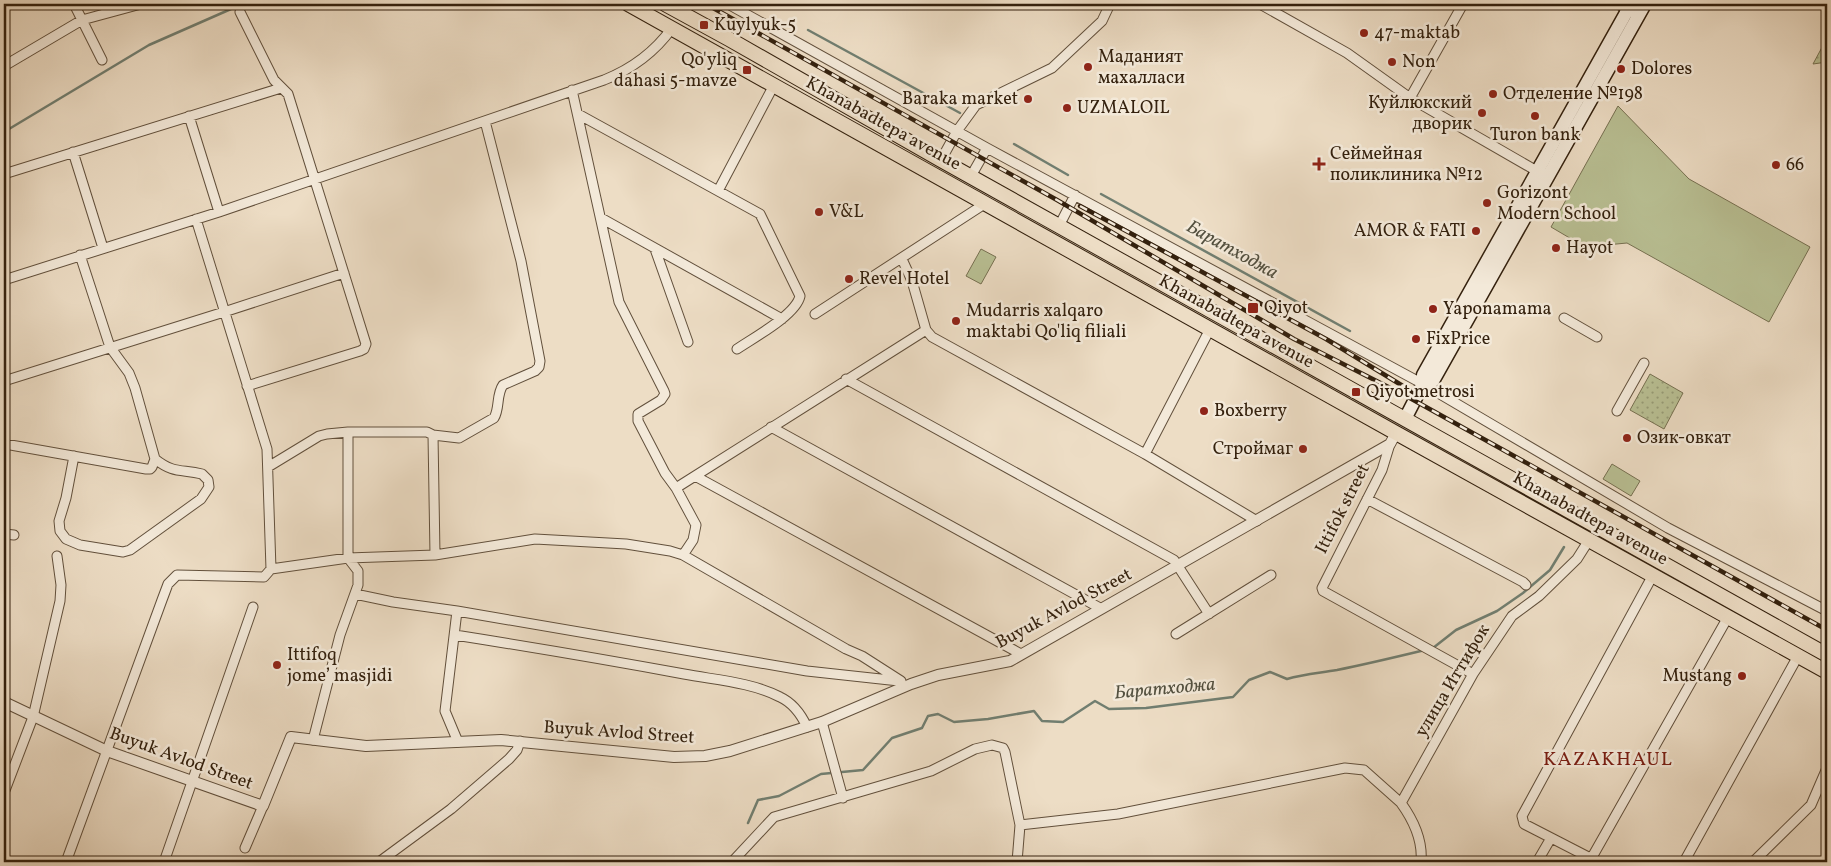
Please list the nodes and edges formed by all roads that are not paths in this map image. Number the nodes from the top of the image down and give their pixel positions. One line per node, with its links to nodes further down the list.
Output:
1 (74, 4): 12 (street)
2 (141, 4): 12 (street)
3 (628, 4): 13 (highway, Khanabadtepa avenue)
4 (665, 4): 26 (highway, Khanabadtepa avenue)
5 (728, 4): 23 (street)
6 (1110, 4): 23 (street)
7 (1260, 4): 19 (street)
8 (1463, 4): 19 (street)
9 (1646, 4): 10 (main road)
10 (1629, 8): 28 (main road)
11 (240, 12): 17 (street)
12 (82, 20): 14 (street); 15 (street)
13 (672, 28): 16 (highway, Khanabadtepa avenue); 18 (street)
14 (102, 60)
15 (4, 66)
16 (774, 85): 31 (street); 33 (highway, Khanabadtepa avenue)
17 (280, 88): 21 (street); 30 (street)
18 (572, 90): 20 (street); 22 (street)
19 (1410, 98): 28 (street)
20 (578, 114): 31 (street); 35 (street)
21 (189, 116): 25 (street); 34 (street)
22 (485, 121): 30 (street); 65 (street)
23 (957, 131): 24 (street); 26 (street)
24 (987, 148): 29 (street); 32 (street)
25 (73, 152): 27 (street); 38 (street)
26 (941, 160): 29 (highway, Khanabadtepa avenue)
27 (4, 174)
28 (1543, 174): 59 (main road)
29 (971, 176): 37 (highway, Khanabadtepa avenue)
30 (315, 180): 34 (street); 43 (street)
31 (718, 191): 49 (street)
32 (1075, 196): 37 (street); 59 (street)
33 (986, 203): 41 (street); 44 (highway, Khanabadtepa avenue)
34 (218, 212): 36 (street)
35 (601, 218): 39 (street); 73 (street)
36 (196, 220): 38 (street); 46 (street)
37 (1059, 226): 42 (highway, Khanabadtepa avenue)
38 (103, 248): 40 (street)
39 (655, 249): 49 (street); 53 (street)
40 (80, 255): 45 (street); 54 (street)
41 (902, 259): 47 (street); 51 (street)
42 (1124, 263): 44 (highway); 62 (highway, Khanabadtepa avenue)
43 (344, 273): 46 (street); 60 (street)
44 (1116, 277): 50 (highway, Khanabadtepa avenue)
45 (4, 280)
46 (224, 312): 54 (street); 60 (street)
47 (815, 314)
48 (1564, 318): 52 (street)
49 (782, 319): 55 (street)
50 (1210, 329): 66 (highway, Khanabadtepa avenue); 68 (street)
51 (926, 330): 57 (street); 68 (street)
52 (1597, 337)
53 (688, 342)
54 (110, 347): 58 (street); 70 (street)
55 (737, 349)
56 (1644, 363): 61 (street)
57 (846, 379): 63 (street); 83 (street)
58 (4, 381)
59 (1423, 384): 62 (main road); 92 (street)
60 (247, 386): 71 (street)
61 (1617, 411)
62 (1404, 419): 66 (highway); 98 (highway, Khanabadtepa avenue)
63 (771, 427): 72 (street); 90 (street)
64 (348, 432): 65 (street); 71 (street); 82 (street)
65 (433, 435): 79 (street)
66 (1393, 439): 74 (street, Ittifok street); 75 (street, Buyuk Avlod Street); 78 (highway, Khanabadtepa avenue)
67 (4, 442): 69 (street)
68 (1145, 454): 75 (street)
69 (74, 456): 70 (street); 70 (street)
70 (155, 460)
71 (268, 467): 84 (street)
72 (695, 476): 73 (street); 97 (street)
73 (676, 488): 80 (street)
74 (1368, 499): 87 (street); 101 (street, Ittifok street)
75 (1257, 520): 83 (street, Buyuk Avlod Street)
76 (4, 534): 77 (street)
77 (14, 535)
78 (1589, 540): 86 (highway, Khanabadtepa avenue); 101 (street, улица Иттифок)
79 (435, 555): 80 (street); 82 (street)
80 (683, 555): 102 (street)
81 (57, 556): 105 (street)
82 (348, 558): 84 (street); 88 (street)
83 (1179, 566): 90 (street, Buyuk Avlod Street); 93 (street)
84 (270, 569): 111 (street)
85 (1271, 575): 93 (street)
86 (1653, 575): 94 (highway, Khanabadtepa avenue); 119 (street)
87 (1526, 585)
88 (355, 594): 91 (street); 108 (street)
89 (253, 607): 113 (street)
90 (1100, 608): 97 (street, Buyuk Avlod Street)
91 (457, 611): 96 (street); 102 (street)
92 (1827, 611)
93 (1209, 614): 95 (street)
94 (1728, 617): 99 (highway, Khanabadtepa avenue); 121 (street)
95 (1176, 634)
96 (455, 635): 107 (street); 110 (street)
97 (1021, 654): 103 (street, Buyuk Avlod Street)
98 (1827, 655)
99 (1798, 656): 100 (highway, Khanabadtepa avenue); 129 (street)
100 (1827, 672)
101 (1474, 674): 116 (street, улица Иттифок)
102 (901, 681): 103 (street)
103 (911, 684): 106 (street, Buyuk Avlod Street)
104 (4, 702): 105 (street, Buyuk Avlod Street)
105 (33, 717): 111 (street, Buyuk Avlod Street); 114 (street)
106 (822, 722): 107 (street, Buyuk Avlod Street); 115 (street)
107 (807, 727): 109 (street, Buyuk Avlod Street)
108 (312, 740): 110 (street, Buyuk Avlod Street); 117 (street, Buyuk Avlod Street)
109 (520, 741): 110 (street, Buyuk Avlod Street); 124 (street)
110 (458, 742)
111 (107, 751): 113 (street, Buyuk Avlod Street); 122 (street)
112 (1827, 768): 130 (street)
113 (191, 781): 117 (street, Buyuk Avlod Street); 123 (street)
114 (4, 793)
115 (844, 798): 118 (street); 125 (street)
116 (1401, 803): 118 (street); 127 (street)
117 (263, 806): 120 (street)
118 (1020, 825): 126 (street)
119 (1551, 838): 121 (street); 128 (street)
120 (245, 848)
121 (1594, 860)
122 (66, 862)
123 (164, 862)
124 (379, 862)
125 (732, 862)
126 (1017, 862)
127 (1422, 862)
128 (1537, 862)
129 (1684, 862)
130 (1753, 862)

